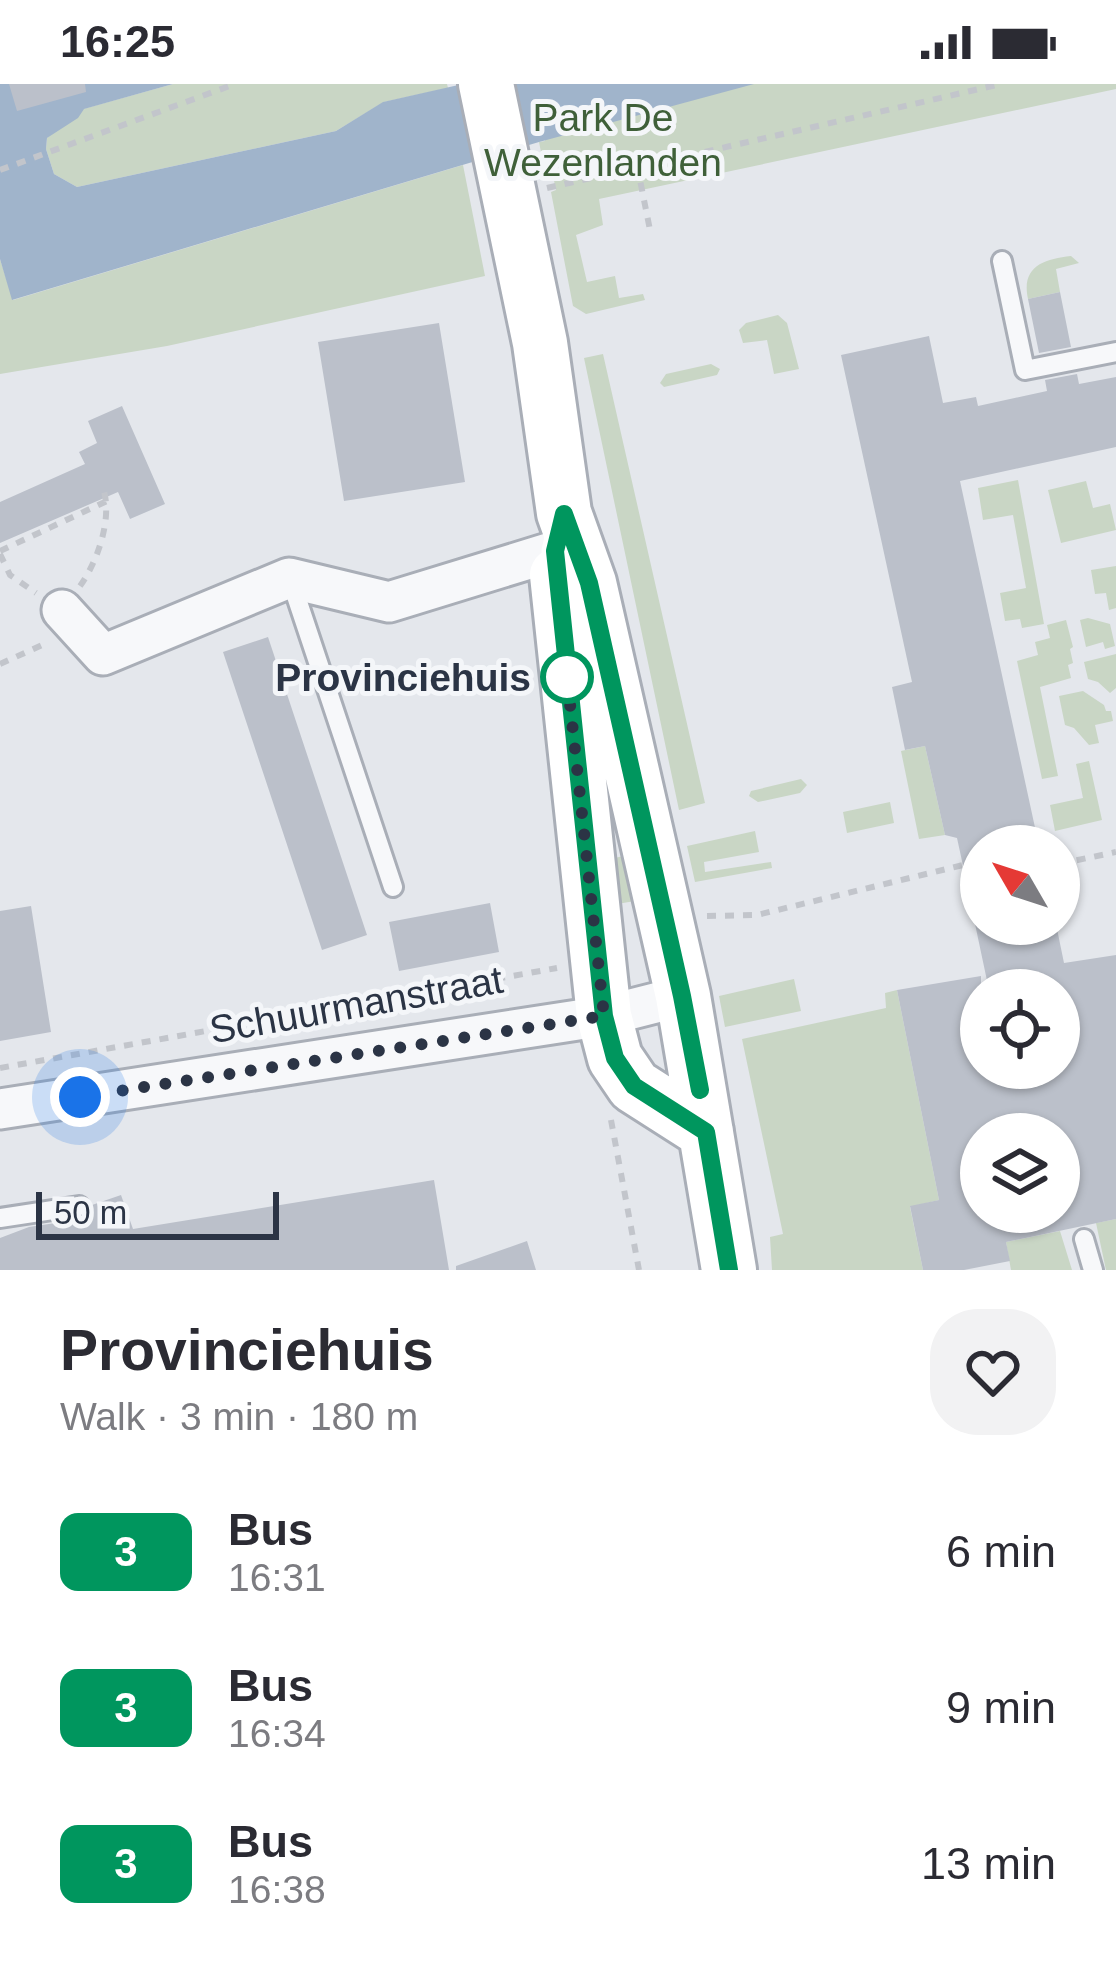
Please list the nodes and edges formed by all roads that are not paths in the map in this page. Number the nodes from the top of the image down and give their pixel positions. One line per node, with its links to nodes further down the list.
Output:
1 (487, 84): 4 (main road)
2 (1002, 261): 3 (lane)
3 (1116, 352)
4 (559, 532): 5 (street); 8 (main road); 9 (main road)
5 (290, 578): 6 (street); 7 (lane)
6 (71, 619)
7 (393, 886)
8 (682, 996): 9 (street, Schuurmanstraat); 11 (main road)
9 (604, 1016): 10 (street, Schuurmanstraat); 11 (main road)
10 (0, 1109)
11 (706, 1132): 15 (main road)
12 (79, 1207): 13 (lane)
13 (0, 1218)
14 (1084, 1239): 16 (lane)
15 (729, 1270)
16 (1093, 1270)

